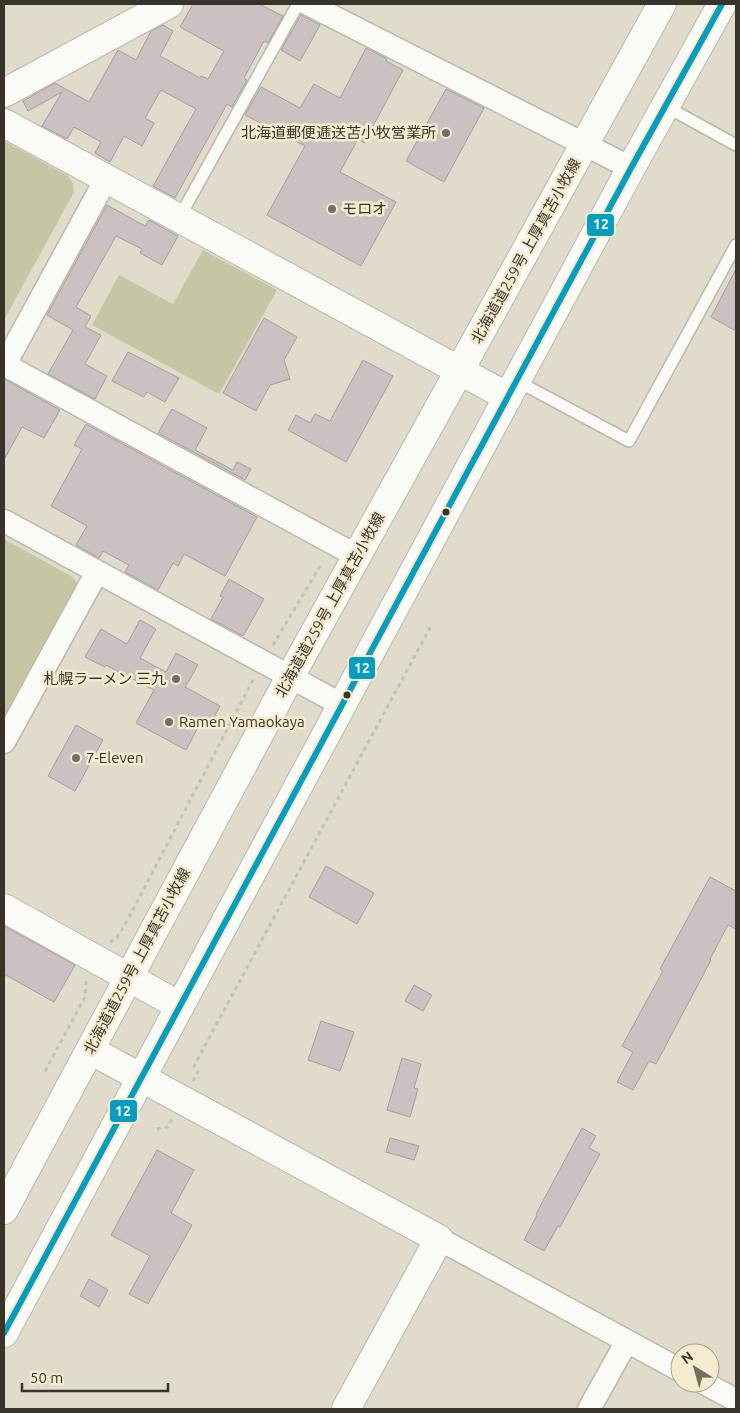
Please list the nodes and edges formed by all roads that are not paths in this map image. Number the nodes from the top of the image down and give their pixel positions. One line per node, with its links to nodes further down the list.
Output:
1 (169, 4): 6 (main road)
2 (298, 4): 13 (lane)
3 (308, 4): 9 (street)
4 (662, 4): 9 (main road, 北海道道259号 上厚真苫小牧線)
5 (722, 4): 7 (main road)
6 (4, 93)
7 (665, 106): 10 (lane); 11 (main road)
8 (4, 123): 12 (main road)
9 (585, 144): 11 (street); 16 (main road, 北海道道259号 上厚真苫小牧線)
10 (736, 145)
11 (631, 168): 17 (main road)
12 (106, 178): 13 (main road); 15 (street)
13 (179, 218): 16 (main road)
14 (736, 245): 17 (lane)
15 (4, 366): 19 (street)
16 (461, 370): 17 (main road); 19 (main road, 北海道道259号 上厚真苫小牧線)
17 (513, 389): 22 (main road)
18 (4, 521): 20 (street)
19 (357, 556): 21 (main road, 北海道道259号 上厚真苫小牧線)
20 (97, 572): 21 (street); 23 (street)
21 (290, 677): 22 (street); 25 (main road, 北海道道259号 上厚真苫小牧線)
22 (342, 705): 26 (main road)
23 (4, 742)
24 (4, 908): 25 (main road)
25 (129, 977): 26 (main road); 27 (main road, 北海道道259号 上厚真苫小牧線)
26 (180, 1006): 28 (main road)
27 (90, 1050): 28 (main road); 29 (main road, 北海道道259号 上厚真苫小牧線)
28 (141, 1078): 30 (main road); 31 (main road)
29 (4, 1210)
30 (439, 1239): 32 (street); 36 (main road)
31 (8, 1317)
32 (627, 1341): 33 (street); 37 (street)
33 (670, 1365)
34 (720, 1392): 35 (street)
35 (736, 1400)
36 (346, 1409)
37 (589, 1409)

